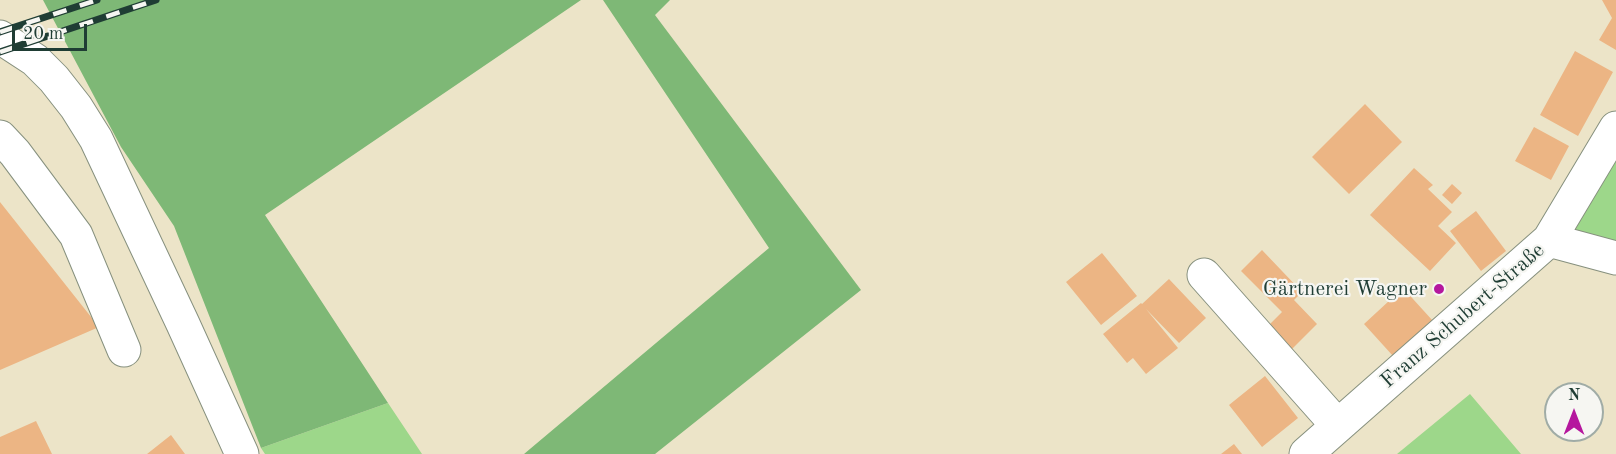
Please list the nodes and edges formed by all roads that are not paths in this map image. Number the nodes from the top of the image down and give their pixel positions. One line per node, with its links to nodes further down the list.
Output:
1 (0, 37): 9 (street)
2 (1616, 128): 4 (street, Franz Schubert-Straße)
3 (0, 137): 7 (street)
4 (1549, 240): 5 (street); 8 (street, Franz Schubert-Straße)
5 (1616, 258)
6 (1204, 275): 8 (street)
7 (124, 350)
8 (1338, 426): 10 (street, Franz Schubert-Straße)
9 (242, 454)
10 (1306, 454)

